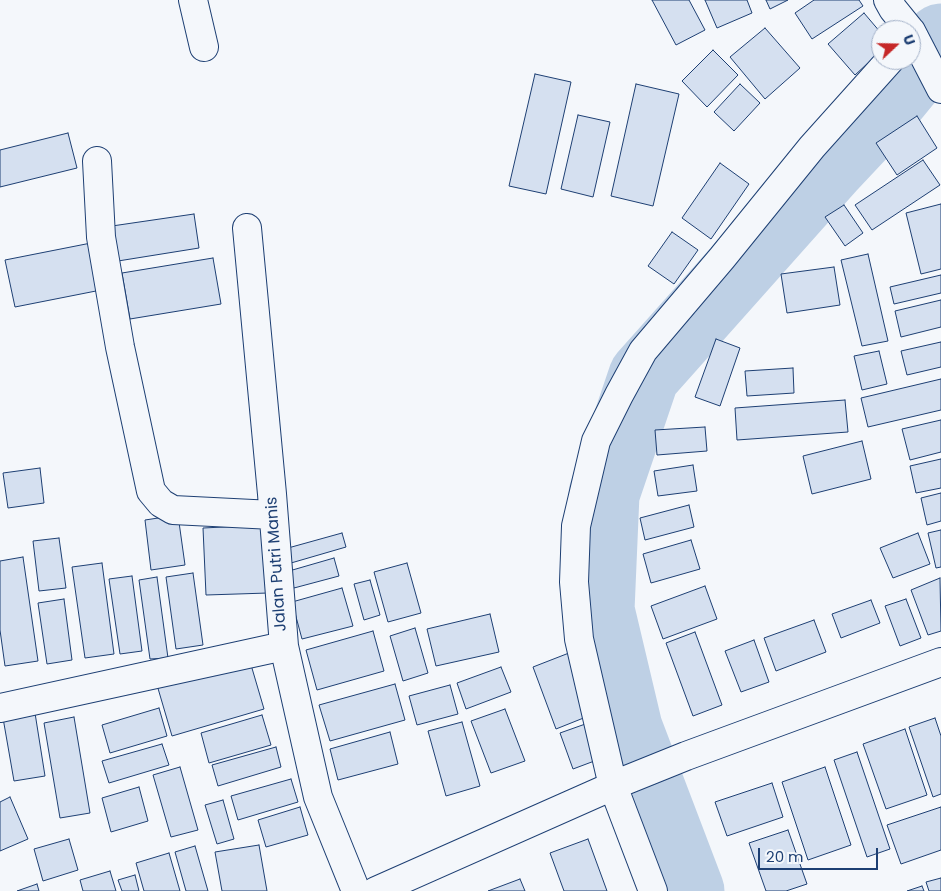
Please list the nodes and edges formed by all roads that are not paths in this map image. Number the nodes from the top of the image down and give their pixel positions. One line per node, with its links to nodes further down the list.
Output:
1 (194, 0): 4 (street)
2 (888, 0): 3 (street)
3 (901, 20)
4 (204, 47)
5 (921, 50): 7 (street)
6 (881, 70): 14 (street)
7 (939, 85)
8 (97, 161): 10 (street)
9 (247, 228): 10 (street, Jalan Putri Manis)
10 (273, 515): 11 (street, Jalan Putri Manis)
11 (284, 646): 13 (street); 15 (street, Jalan Putri Manis)
12 (941, 662): 14 (street)
13 (0, 708)
14 (619, 783): 16 (street); 17 (street)
15 (356, 891)
16 (376, 891)
17 (653, 891)

